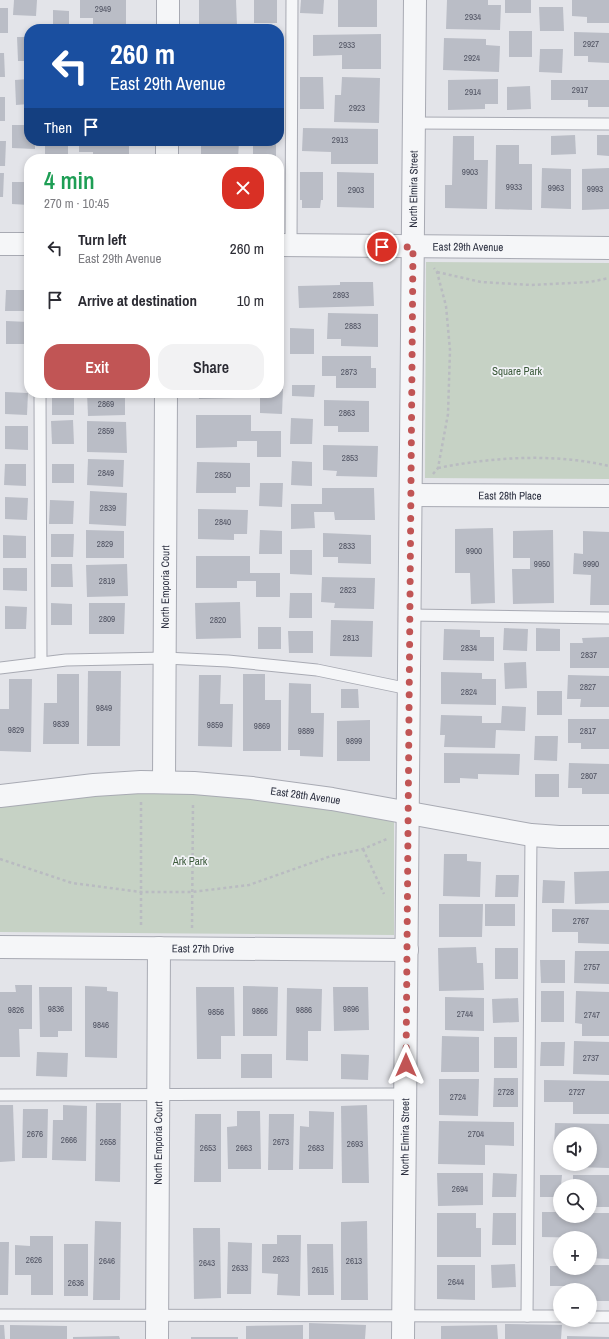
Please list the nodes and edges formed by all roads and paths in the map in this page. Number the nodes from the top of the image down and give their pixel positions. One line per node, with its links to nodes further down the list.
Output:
1 (168, 0): 4 (street)
2 (292, 0): 9 (lane)
3 (415, 0): 5 (street, North Elmira Street)
4 (168, 24)
5 (414, 123): 6 (lane); 10 (street, North Elmira Street)
6 (609, 124)
7 (0, 244): 8 (street)
8 (24, 244)
9 (285, 245): 10 (street, East 29th Avenue)
10 (413, 247): 11 (street, East 29th Avenue); 12 (path); 18 (street, North Elmira Street)
11 (609, 248)
12 (437, 272): 13 (path); 17 (path)
13 (609, 278)
14 (40, 398): 23 (lane)
15 (166, 398): 22 (street, North Emporia Court)
16 (609, 466): 17 (path)
17 (438, 468): 18 (path)
18 (411, 495): 19 (street, East 28th Place); 20 (street, North Elmira Street)
19 (609, 496)
20 (410, 615): 21 (lane); 25 (street, North Elmira Street)
21 (609, 618)
22 (165, 658): 23 (lane); 25 (lane); 27 (street, North Emporia Court)
23 (41, 662): 24 (lane)
24 (0, 668)
25 (409, 689): 30 (street, North Elmira Street)
26 (141, 782): 27 (street, East 28th Avenue); 29 (street, East 28th Avenue); 34 (path)
27 (164, 782): 28 (street, East 28th Avenue)
28 (194, 782): 30 (street, East 28th Avenue); 35 (path)
29 (0, 796)
30 (404, 812): 31 (street, East 28th Avenue); 35 (path); 39 (street, North Elmira Street)
31 (531, 835): 32 (street, East 28th Avenue); 46 (lane)
32 (609, 837)
33 (0, 859): 34 (path)
34 (141, 892): 35 (path); 37 (path)
35 (192, 892): 38 (path)
36 (0, 947): 37 (street, East 27th Drive)
37 (150, 948): 38 (street, East 27th Drive); 40 (street, North Emporia Court)
38 (191, 948): 39 (street, East 27th Drive)
39 (407, 950): 41 (street, North Elmira Street)
40 (158, 1094): 41 (lane); 42 (lane); 43 (street, North Emporia Court)
41 (406, 1094): 45 (street, North Elmira Street)
42 (0, 1095)
43 (157, 1314): 44 (lane); 45 (lane); 50 (street, North Emporia Court)
44 (0, 1315)
45 (404, 1316): 46 (lane); 51 (street, North Elmira Street)
46 (527, 1316): 47 (lane)
47 (553, 1316)
48 (597, 1317): 49 (lane)
49 (609, 1317)
50 (157, 1339)
51 (403, 1339)

